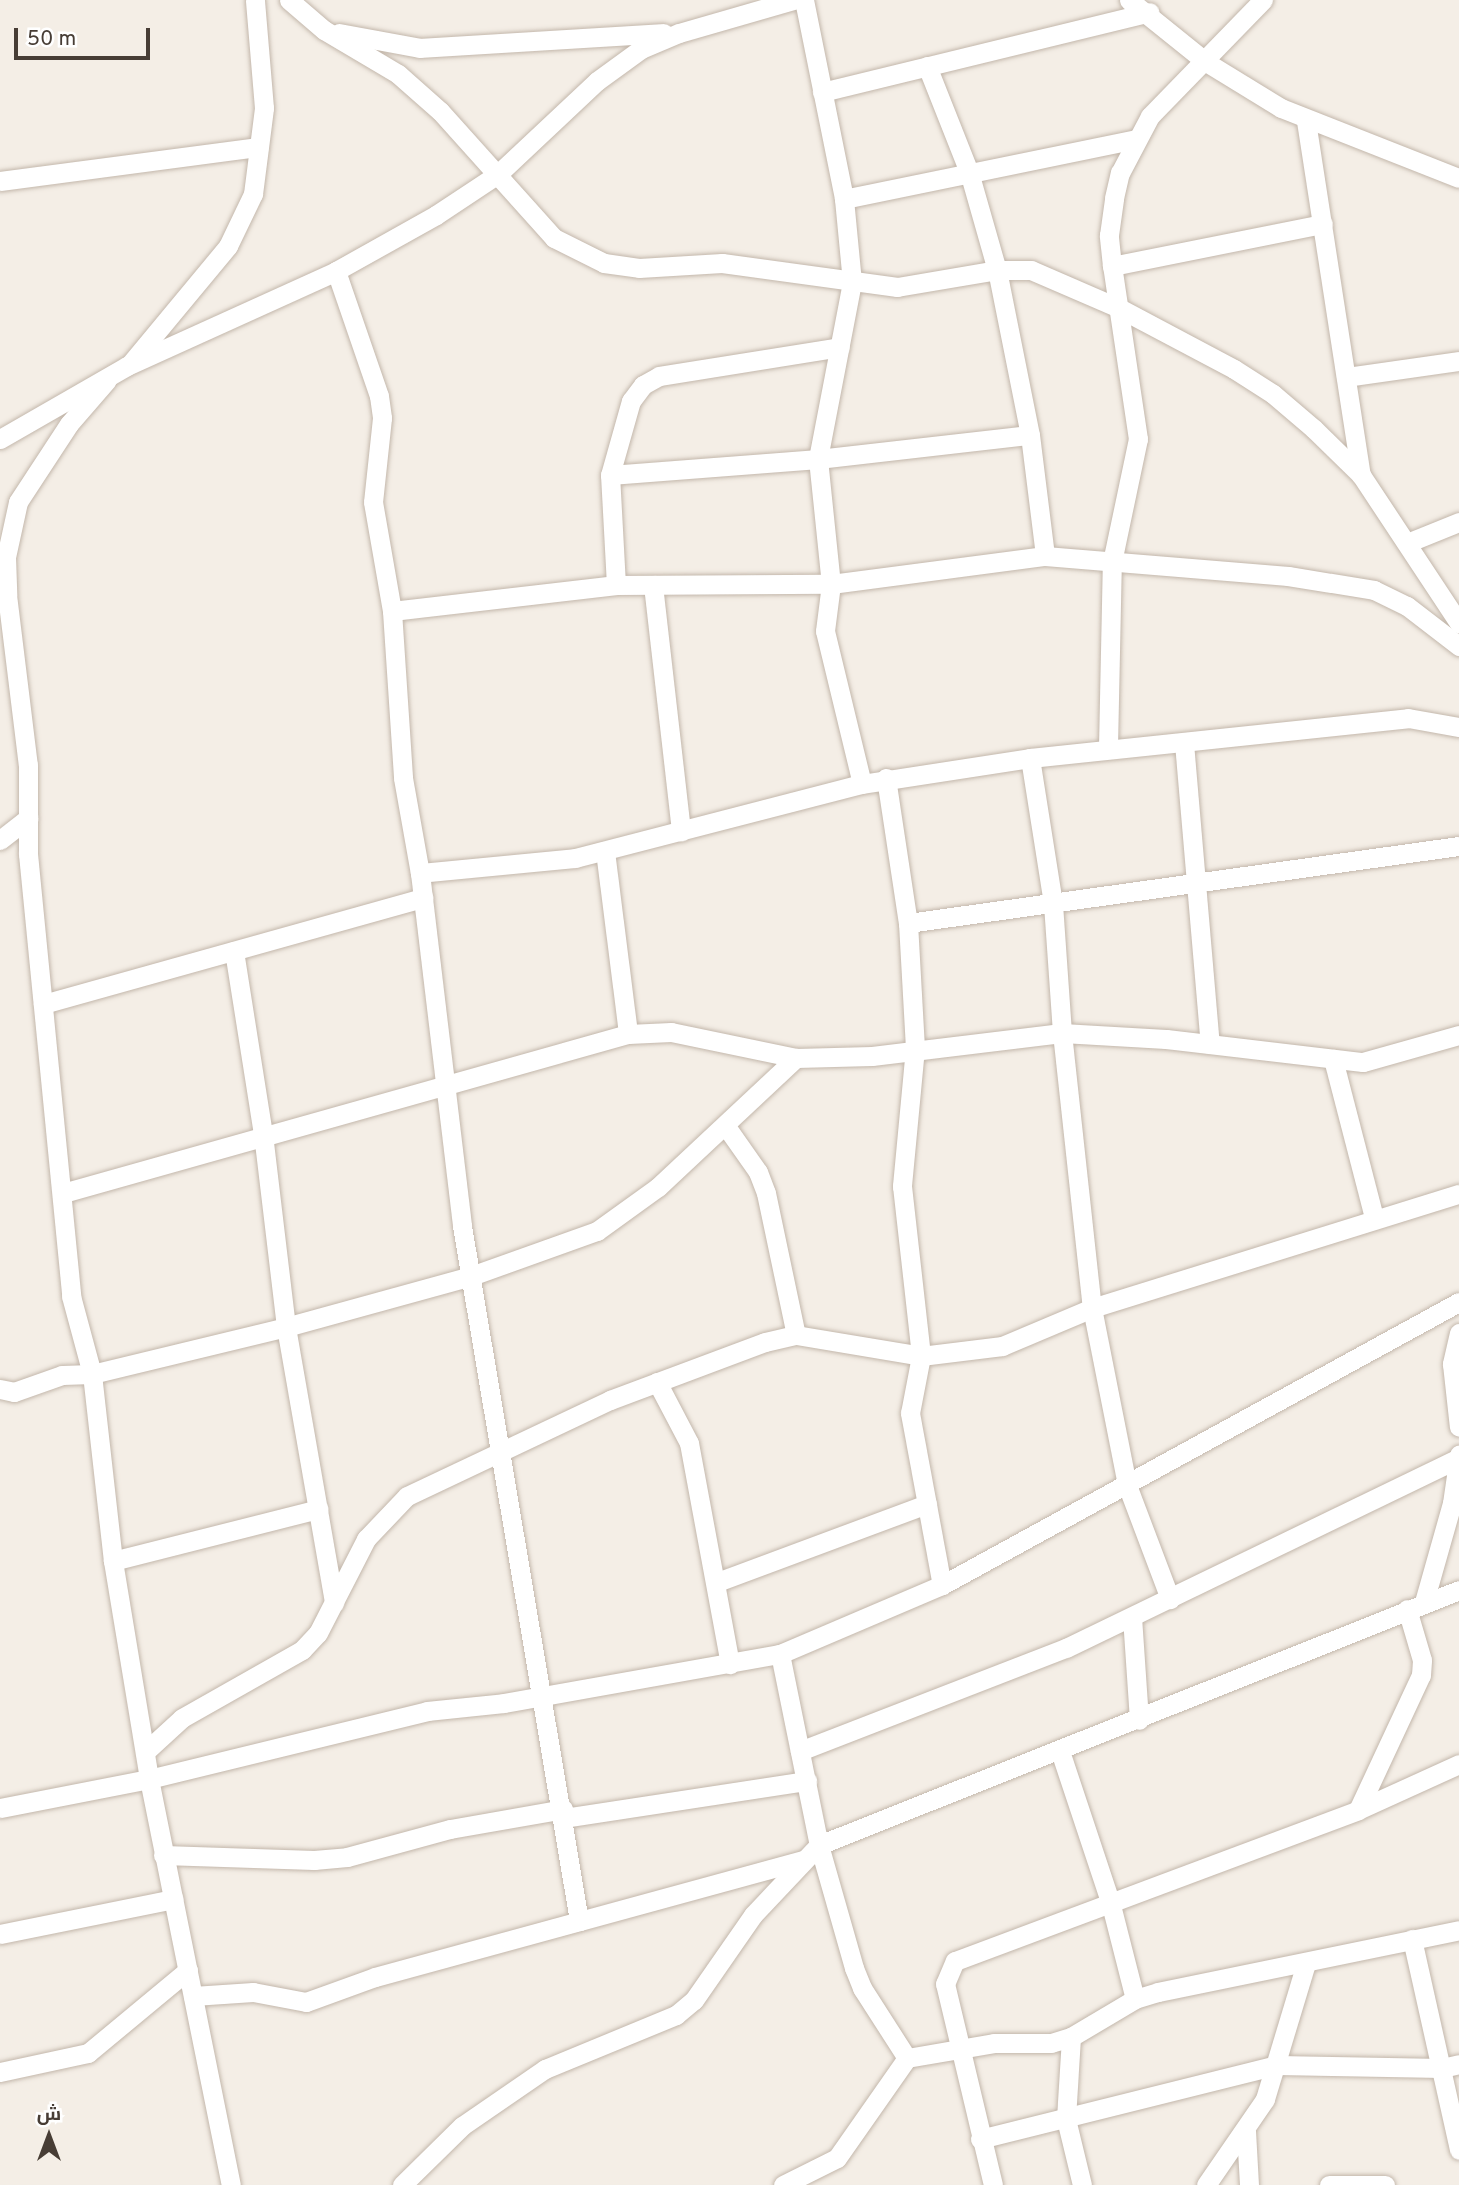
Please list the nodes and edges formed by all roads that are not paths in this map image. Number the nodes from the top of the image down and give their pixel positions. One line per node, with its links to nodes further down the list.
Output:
1 (255, 0): 16 (street)
2 (289, 0): 9 (street)
3 (793, 0): 7 (street)
4 (804, 0): 13 (street)
5 (1129, 0): 8 (street)
6 (1264, 0): 11 (street)
7 (736, 8): 10 (street)
8 (1149, 12): 11 (street); 12 (street)
9 (324, 30): 10 (street); 18 (street)
10 (679, 33): 18 (street)
11 (1206, 62): 14 (street); 15 (street)
12 (927, 66): 13 (street); 17 (street)
13 (822, 92): 21 (street)
14 (1306, 121): 19 (street); 22 (street)
15 (1137, 139): 17 (street); 23 (street)
16 (259, 147): 20 (street); 30 (street)
17 (969, 172): 21 (street); 24 (street)
18 (498, 174): 25 (street); 26 (street)
19 (1459, 178)
20 (0, 181)
21 (844, 199): 26 (street)
22 (1322, 224): 23 (street); 31 (street)
23 (1112, 266): 27 (street)
24 (997, 270): 26 (street); 27 (street); 33 (street)
25 (336, 271): 30 (street); 45 (street)
26 (852, 282): 28 (street)
27 (1119, 308): 37 (street); 41 (street)
28 (840, 347): 35 (street); 36 (street)
29 (1459, 361): 31 (street)
30 (127, 366): 32 (street)
31 (1346, 377): 37 (street)
32 (107, 380): 34 (street); 54 (street)
33 (1030, 435): 35 (street); 40 (street)
34 (0, 439)
35 (818, 459): 36 (street); 42 (street)
36 (610, 475): 43 (street)
37 (1361, 475): 39 (street)
38 (1459, 522): 39 (street)
39 (1407, 543): 46 (street)
40 (1045, 556): 41 (street); 42 (street)
41 (1112, 562): 47 (street); 50 (street)
42 (831, 584): 44 (street); 53 (street)
43 (616, 585): 44 (street); 45 (street)
44 (653, 585): 55 (street)
45 (392, 611): 59 (street)
46 (1459, 623)
47 (1459, 646)
48 (1459, 727): 49 (street)
49 (1184, 743): 50 (street); 60 (street)
50 (1108, 747): 51 (street)
51 (1030, 758): 52 (street); 62 (street)
52 (886, 779): 53 (street); 63 (street)
53 (862, 784): 55 (street)
54 (28, 818): 56 (street); 65 (street)
55 (681, 831): 58 (street)
56 (0, 840)
57 (1459, 846): 60 (street)
58 (605, 851): 59 (street); 67 (street)
59 (421, 873): 61 (street)
60 (1197, 884): 62 (street); 69 (street)
61 (424, 898): 64 (street); 73 (street)
62 (1053, 904): 63 (street); 66 (street)
63 (908, 923): 70 (street)
64 (234, 951): 65 (street); 75 (street)
65 (43, 1004): 76 (street)
66 (1062, 1033): 69 (street); 70 (street); 81 (street)
67 (628, 1034): 71 (street); 73 (street)
68 (1458, 1038): 72 (street)
69 (1210, 1044): 72 (street)
70 (915, 1048): 71 (street); 85 (street)
71 (796, 1058): 74 (street)
72 (1333, 1059): 78 (street)
73 (447, 1085): 75 (street); 79 (street)
74 (725, 1125): 79 (street); 84 (street)
75 (263, 1134): 76 (street); 82 (street)
76 (63, 1193): 86 (street)
77 (1459, 1194): 78 (street)
78 (1374, 1218): 81 (street)
79 (471, 1276): 82 (street); 90 (street)
80 (1459, 1302): 92 (street)
81 (1092, 1308): 85 (street); 92 (street)
82 (286, 1327): 86 (street); 94 (street)
83 (1459, 1332): 89 (street)
84 (796, 1335): 85 (street); 87 (street)
85 (921, 1356): 93 (street)
86 (92, 1374): 88 (street); 95 (street)
87 (657, 1382): 90 (street); 96 (street)
88 (0, 1389)
89 (1459, 1427)
90 (499, 1452): 100 (street); 105 (street)
91 (1459, 1457): 99 (street); 101 (street)
92 (1127, 1485): 97 (street); 99 (street)
93 (927, 1504): 96 (street); 97 (street)
94 (318, 1509): 95 (street); 100 (street)
95 (113, 1561): 108 (street)
96 (717, 1582): 104 (street)
97 (942, 1586): 103 (street)
98 (1459, 1590): 101 (street)
99 (1170, 1599): 102 (street)
100 (334, 1603): 108 (street)
101 (1415, 1605): 106 (street); 114 (street)
102 (1132, 1617): 106 (street); 107 (street)
103 (780, 1654): 104 (street); 107 (street)
104 (730, 1664): 105 (street)
105 (540, 1696): 111 (street); 115 (street)
106 (1139, 1720): 109 (street)
107 (800, 1751): 112 (street)
108 (145, 1752): 111 (street)
109 (1060, 1752): 116 (street); 120 (street)
110 (1459, 1764): 114 (street)
111 (149, 1779): 113 (street); 117 (street)
112 (807, 1781): 115 (street); 116 (street)
113 (0, 1808)
114 (1358, 1810): 120 (street)
115 (564, 1813): 117 (street); 121 (street)
116 (819, 1845): 118 (street); 131 (street)
117 (163, 1855): 119 (street)
118 (804, 1860): 121 (street); 140 (street)
119 (173, 1899): 123 (street); 126 (street)
120 (1110, 1901): 128 (street); 130 (street)
121 (579, 1921): 127 (street)
122 (1459, 1930): 124 (street)
123 (0, 1934)
124 (1412, 1939): 125 (street); 133 (street)
125 (1306, 1963): 128 (street); 132 (street)
126 (188, 1970): 127 (street); 134 (street)
127 (193, 1996): 139 (street)
128 (1135, 1999): 129 (street)
129 (1071, 2037): 130 (street); 135 (street)
130 (956, 2047): 131 (street); 137 (street)
131 (907, 2058): 141 (street)
132 (1277, 2065): 133 (street); 135 (street); 136 (street)
133 (1451, 2066): 138 (street)
134 (0, 2072)
135 (1066, 2119): 137 (street); 143 (street)
136 (1245, 2131): 144 (street); 145 (street)
137 (981, 2138): 142 (street)
138 (1459, 2150)
139 (231, 2185)
140 (402, 2185)
141 (783, 2185)
142 (993, 2185)
143 (1082, 2185)
144 (1206, 2185)
145 (1249, 2185)
146 (1329, 2185): 147 (street)
147 (1385, 2185)

